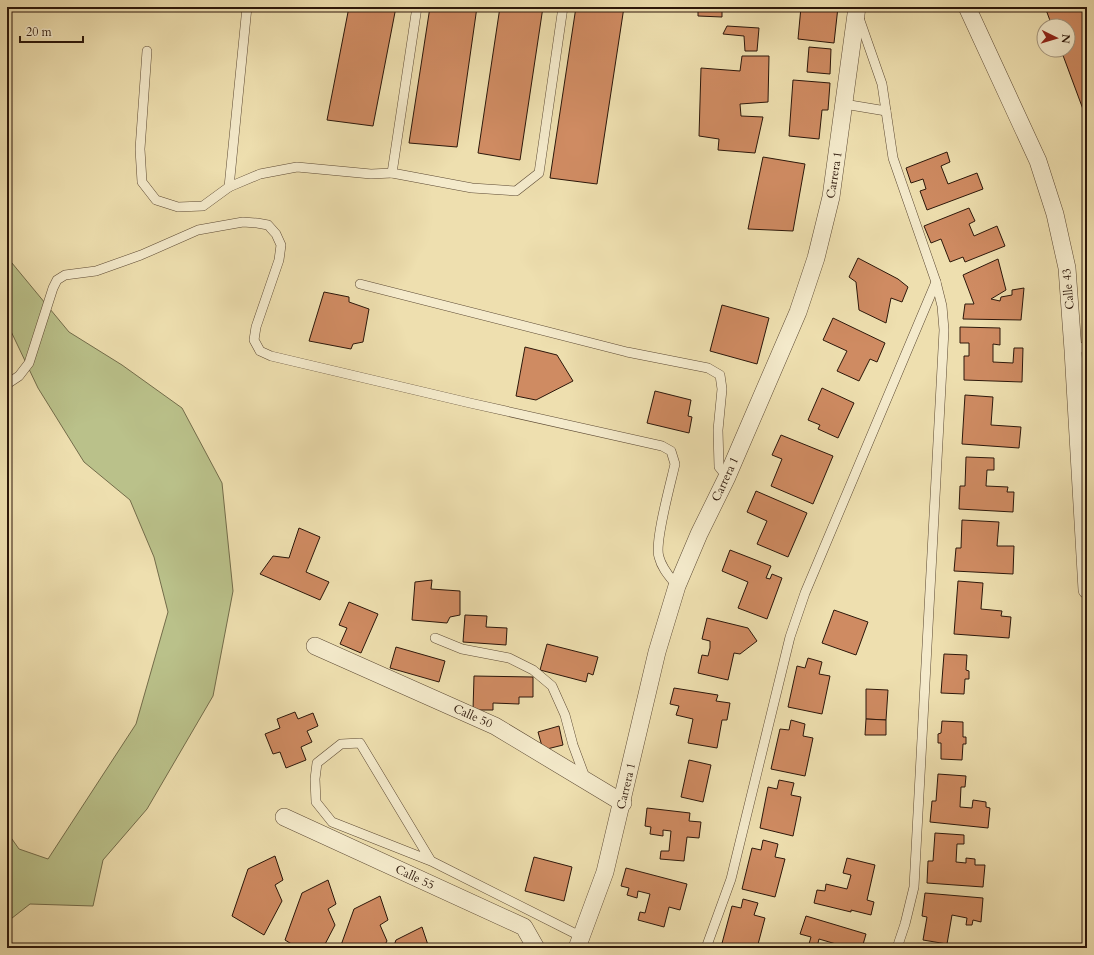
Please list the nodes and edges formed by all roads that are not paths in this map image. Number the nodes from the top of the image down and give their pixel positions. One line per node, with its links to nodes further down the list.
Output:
1 (248, 7): 10 (lane)
2 (417, 7): 9 (lane)
3 (563, 7): 9 (lane)
4 (968, 7): 13 (street, Calle 43)
5 (857, 10): 7 (street, Carrera 1); 8 (lane)
6 (147, 51): 10 (lane)
7 (844, 104): 8 (lane); 15 (street, Carrera 1)
8 (886, 111): 11 (lane)
9 (392, 173): 10 (lane)
10 (229, 187)
11 (936, 282): 26 (lane); 27 (lane)
12 (360, 284): 15 (lane)
13 (1080, 348): 17 (street, Calle 43)
14 (7, 384): 16 (lane)
15 (727, 477): 16 (street, Carrera 1)
16 (677, 586): 21 (street, Carrera 1)
17 (1087, 590)
18 (435, 638): 20 (lane)
19 (315, 646): 20 (street, Calle 50)
20 (586, 781): 21 (street, Calle 50)
21 (623, 803): 24 (street, Carrera 1)
22 (284, 817): 25 (street, Calle 55)
23 (431, 861): 23 (lane); 24 (lane)
24 (580, 942)
25 (536, 948)
26 (706, 948)
27 (897, 948)

